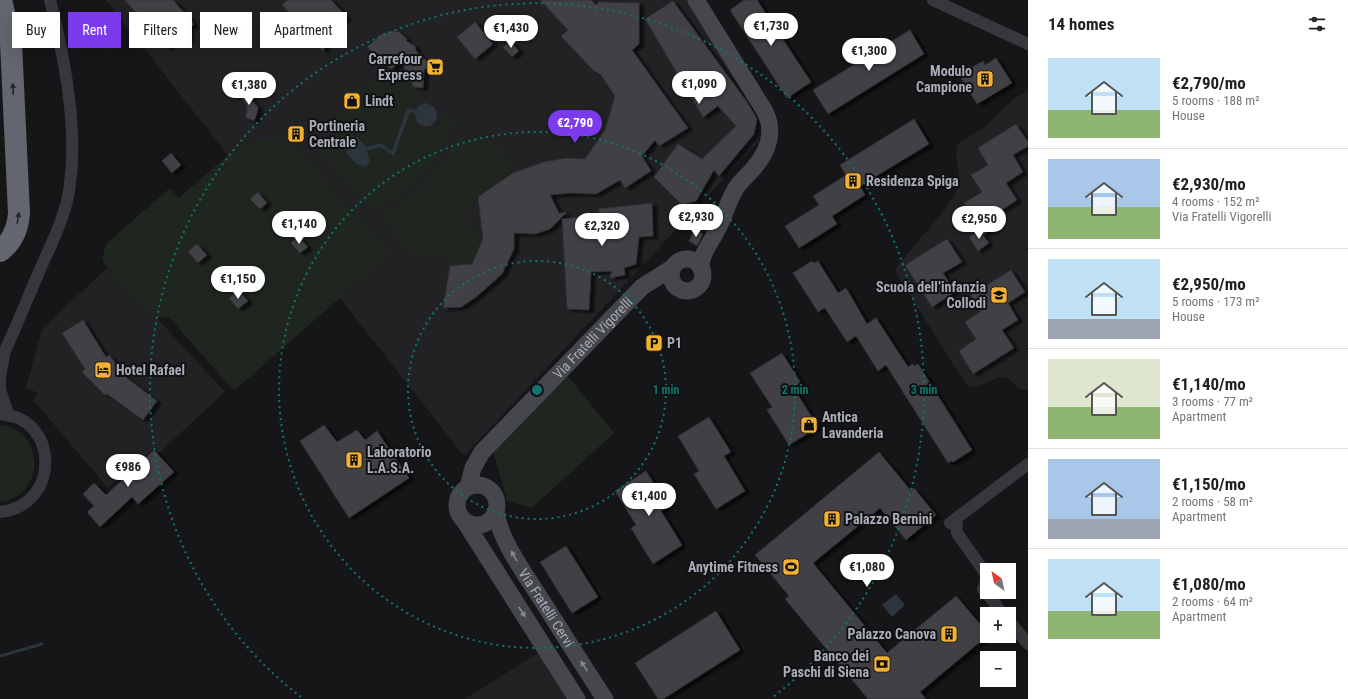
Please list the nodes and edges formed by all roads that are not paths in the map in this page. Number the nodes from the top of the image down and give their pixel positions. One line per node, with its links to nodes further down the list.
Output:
1 (1, 0): 6 (highway, one-way to 1)
2 (50, 0): 9 (street)
3 (696, 0): 7 (street)
4 (933, 0): 5 (street)
5 (1028, 44)
6 (0, 252)
7 (696, 264): 8 (street); 8 (street)
8 (673, 276): 11 (street, Via Fratelli Vigorelli)
9 (2, 357): 10 (street)
10 (5, 415): 15 (street)
11 (485, 449): 13 (street, Via Fratelli Vigorelli); 14 (street)
12 (1028, 464): 18 (street)
13 (468, 487): 14 (street); 17 (street)
14 (490, 489): 16 (street)
15 (0, 512)
16 (496, 513): 17 (street); 24 (street, Via Fratelli Cervi, one-way to 16)
17 (464, 519): 23 (street, Via Fratelli Cervi, one-way to 23)
18 (980, 566)
19 (991, 599): 20 (street)
20 (997, 607)
21 (1016, 629): 22 (street)
22 (1028, 644)
23 (577, 699)
24 (605, 699)

